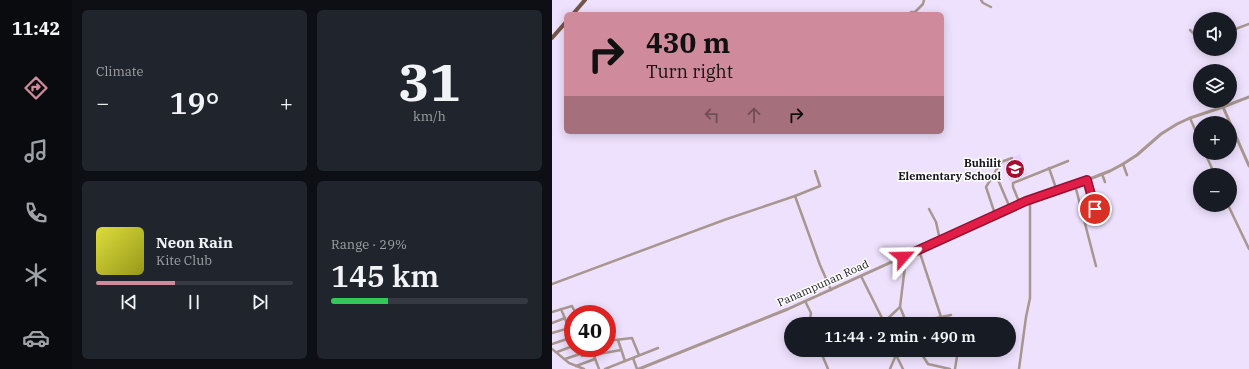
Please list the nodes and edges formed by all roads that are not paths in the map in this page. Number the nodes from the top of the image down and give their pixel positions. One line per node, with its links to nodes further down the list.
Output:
1 (924, 0): 6 (street)
2 (981, 0): 4 (street)
3 (583, 1): 5 (main road)
4 (991, 6)
5 (575, 12)
6 (911, 12)
7 (564, 24): 12 (main road)
8 (1249, 24): 9 (street)
9 (1237, 28)
10 (1190, 30): 11 (street)
11 (1193, 33)
12 (552, 38)
13 (1249, 97): 14 (street, Panampunan Road)
14 (1237, 102)
15 (1221, 108): 17 (street, Panampunan Road)
16 (1224, 108): 22 (street)
17 (1190, 118): 18 (street); 21 (street, Panampunan Road)
18 (1193, 125)
19 (1012, 158): 25 (street)
20 (1068, 161): 23 (street)
21 (1123, 164): 26 (street, Panampunan Road); 27 (street)
22 (1249, 166)
23 (1049, 168): 31 (street); 34 (street)
24 (815, 171): 32 (street)
25 (994, 174): 35 (street); 38 (street)
26 (1102, 174): 28 (street, Panampunan Road); 29 (street)
27 (1127, 175)
28 (1087, 180): 30 (street, Panampunan Road); 39 (street)
29 (1105, 182)
30 (1074, 185): 31 (street, Panampunan Road); 44 (street)
31 (1057, 191): 33 (street, Panampunan Road)
32 (795, 196): 46 (street); 47 (street)
33 (1030, 200): 34 (street, Panampunan Road); 94 (street)
34 (1020, 204): 35 (street, Panampunan Road)
35 (1010, 208): 38 (street, Panampunan Road)
36 (929, 209): 40 (street)
37 (1231, 212): 42 (street)
38 (995, 214): 40 (street, Panampunan Road)
39 (1099, 222)
40 (940, 240): 41 (street, Panampunan Road)
41 (919, 250): 43 (street, Panampunan Road); 59 (street)
42 (1249, 250)
43 (903, 257): 45 (street, Panampunan Road); 49 (street)
44 (1096, 266)
45 (861, 276): 47 (street, Panampunan Road); 56 (street)
46 (552, 284)
47 (831, 290): 48 (street, Panampunan Road)
48 (805, 301): 55 (street); 88 (street, Panampunan Road)
49 (900, 307): 57 (street); 58 (street)
50 (564, 308): 51 (street)
51 (561, 309): 52 (street); 54 (street)
52 (552, 312)
53 (951, 315): 59 (street)
54 (564, 316)
55 (810, 317)
56 (881, 317)
57 (890, 317)
58 (904, 317)
59 (941, 317)
60 (564, 318): 61 (street)
61 (552, 323)
62 (564, 329): 63 (street)
63 (552, 333)
64 (564, 340): 66 (street)
65 (618, 340): 70 (street); 73 (street)
66 (552, 344)
67 (658, 348): 73 (street)
68 (552, 349): 72 (street)
69 (564, 349): 72 (street)
70 (621, 350): 71 (street); 83 (street)
71 (616, 351)
72 (556, 352): 82 (street)
73 (639, 355): 80 (street)
74 (572, 357): 82 (street)
75 (823, 357): 89 (street)
76 (895, 357): 90 (street)
77 (897, 357): 91 (street)
78 (923, 357): 92 (street)
79 (956, 357): 93 (street)
80 (633, 358): 83 (street); 88 (street)
81 (595, 359): 84 (street); 86 (street)
82 (565, 360): 84 (street)
83 (625, 361): 87 (street)
84 (576, 366): 85 (street)
85 (584, 369)
86 (599, 369)
87 (606, 369)
88 (638, 369)
89 (828, 369)
90 (890, 369)
91 (903, 369)
92 (950, 369)
93 (955, 369)
94 (1019, 369)

